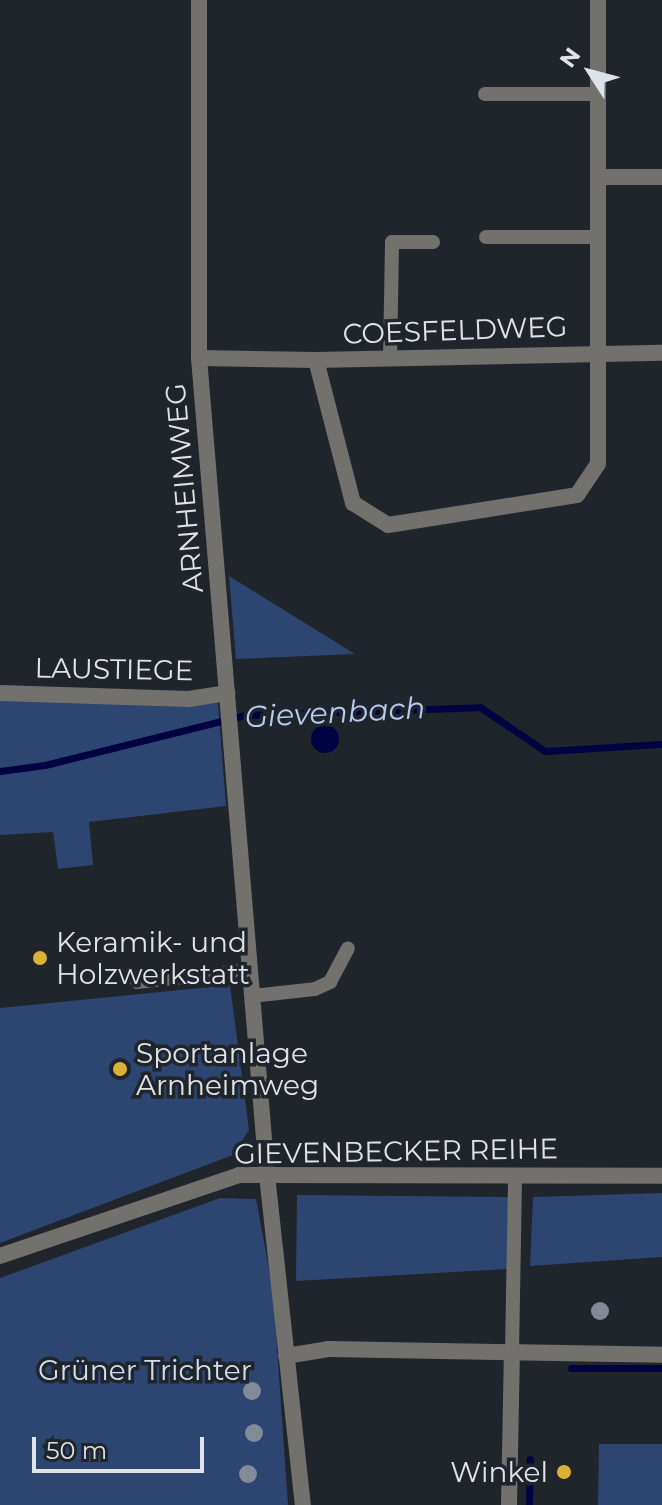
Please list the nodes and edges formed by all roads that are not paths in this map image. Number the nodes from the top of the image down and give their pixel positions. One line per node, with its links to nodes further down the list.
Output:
1 (199, 0): 12 (street, ARNHEIMWEG)
2 (598, 0): 4 (street, COESFELDWEG)
3 (485, 94): 4 (lane)
4 (596, 94): 5 (street, COESFELDWEG)
5 (598, 177): 6 (street); 8 (street, COESFELDWEG)
6 (662, 177)
7 (486, 237): 8 (lane)
8 (597, 237): 10 (street, COESFELDWEG)
9 (433, 242): 13 (lane)
10 (596, 353): 11 (street, COESFELDWEG); 13 (street, COESFELDWEG); 14 (street, COESFELDWEG)
11 (662, 353)
12 (199, 358): 14 (street, COESFELDWEG); 16 (street, ARNHEIMWEG)
13 (390, 359): 14 (street, COESFELDWEG)
14 (316, 360)
15 (0, 693): 16 (street, LAUSTIEGE)
16 (228, 697): 18 (street, ARNHEIMWEG)
17 (348, 948): 20 (lane)
18 (250, 970): 19 (lane); 20 (street, ARNHEIMWEG)
19 (137, 982)
20 (252, 996): 21 (street, ARNHEIMWEG)
21 (267, 1175): 22 (street, GIEVENBECKER REIHE); 24 (street, GIEVENBECKER REIHE); 27 (street, ARNHEIMWEG)
22 (515, 1175): 23 (street, GIEVENBECKER REIHE); 25 (lane)
23 (662, 1176)
24 (0, 1256)
25 (512, 1353): 26 (street); 27 (street); 29 (street)
26 (662, 1355)
27 (286, 1356): 28 (street, ARNHEIMWEG)
28 (303, 1505)
29 (509, 1505)

